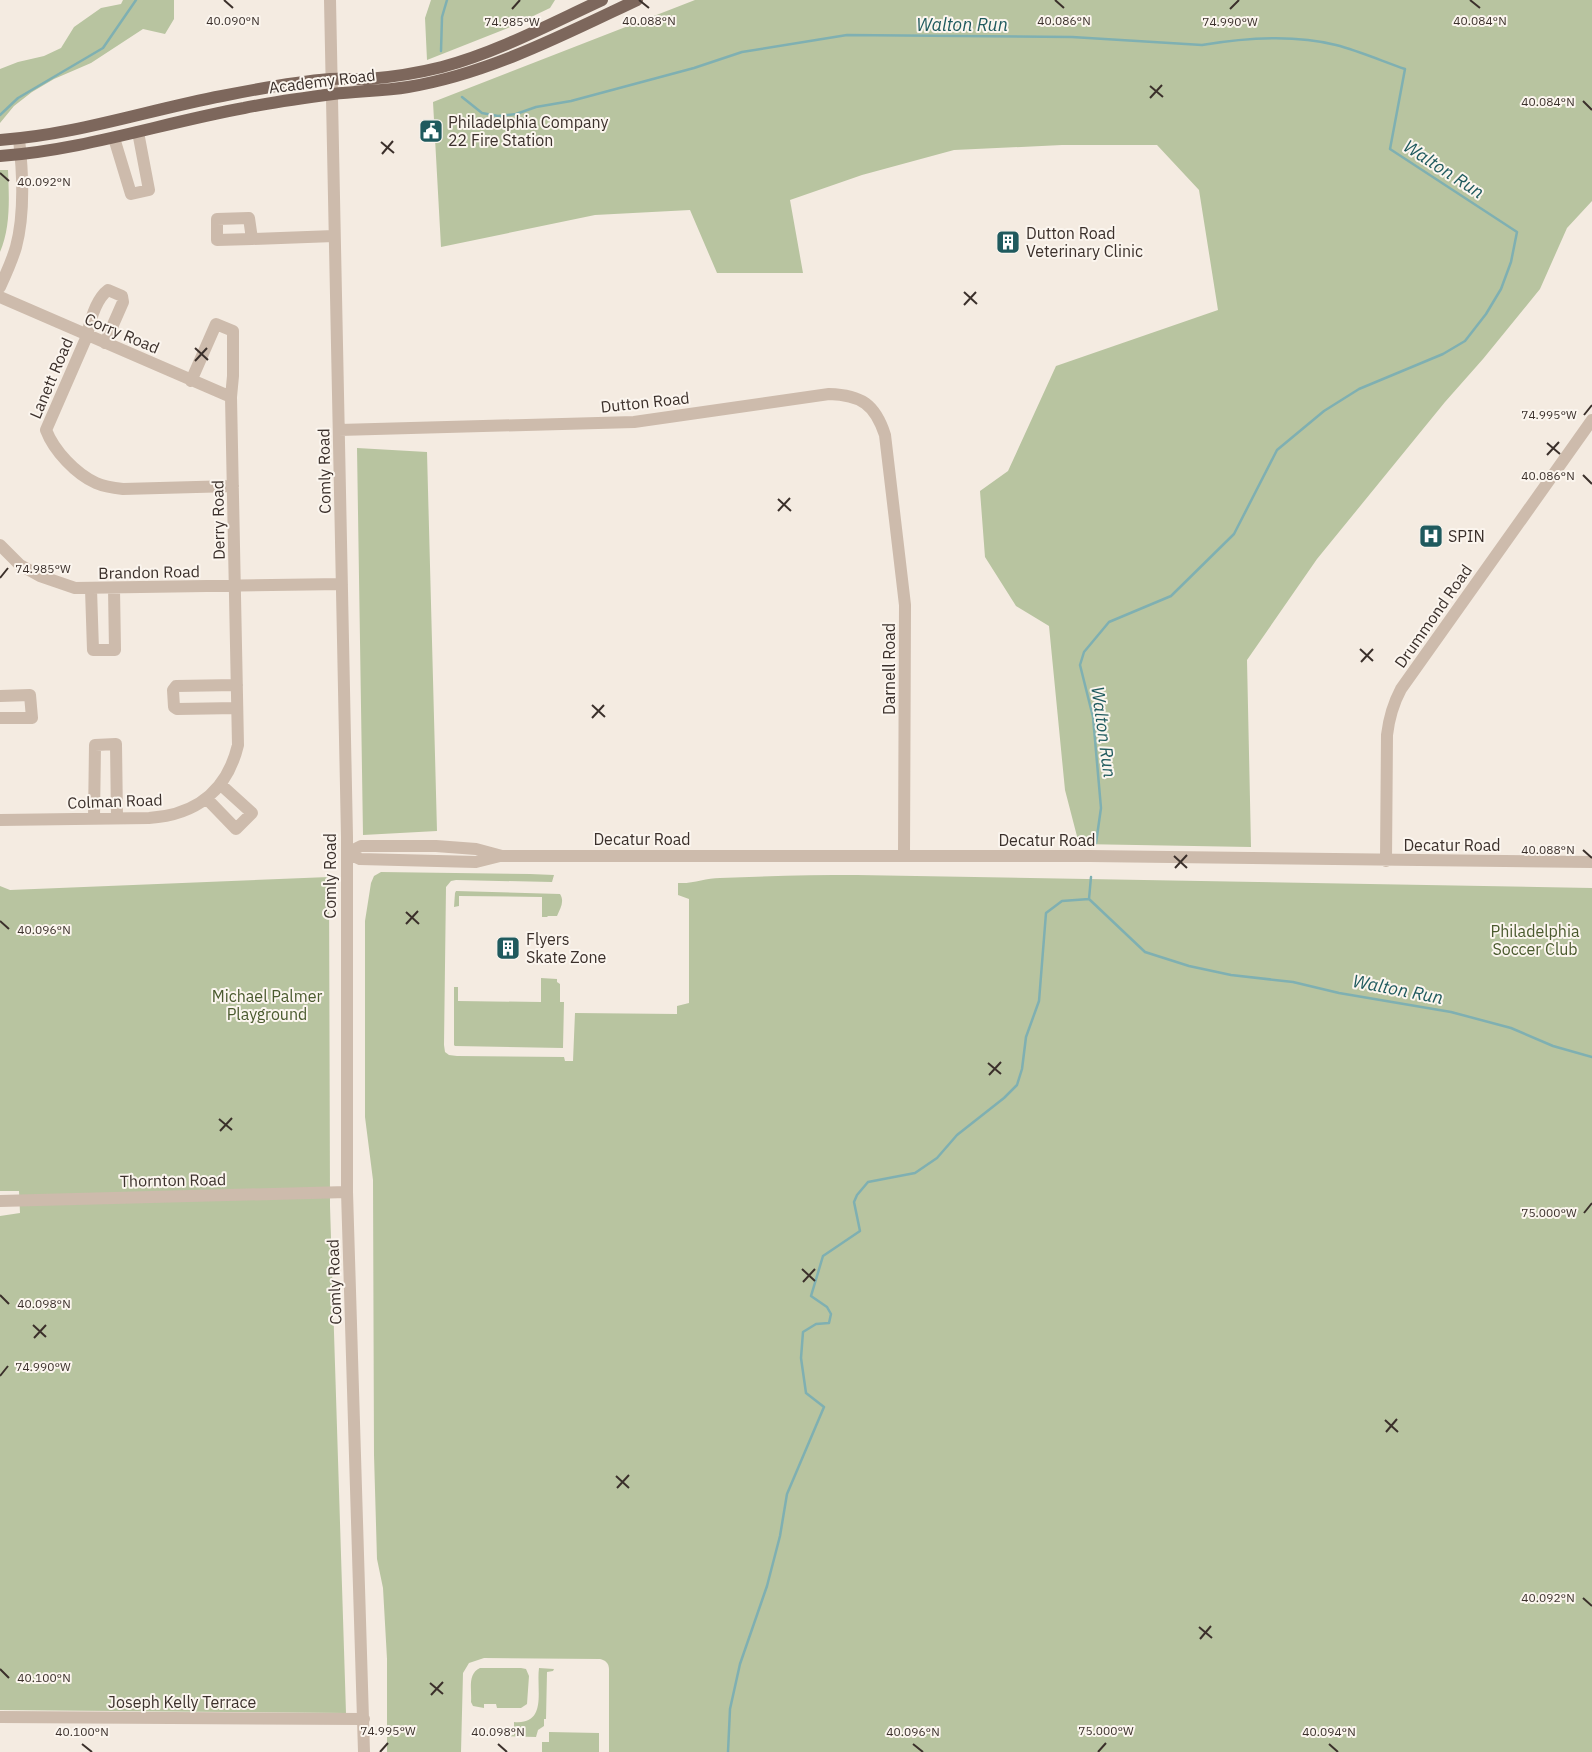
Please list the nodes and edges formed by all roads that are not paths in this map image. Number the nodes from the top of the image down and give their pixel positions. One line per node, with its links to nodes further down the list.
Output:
1 (330, 0): 6 (street, Comly Road)
2 (602, 0): 4 (main road, Academy Road)
3 (637, 0): 5 (main road, Academy Road)
4 (581, 10): 5 (main road); 6 (main road, Academy Road)
5 (587, 24): 7 (main road, Academy Road)
6 (331, 79): 7 (street, Comly Road); 10 (main road, Academy Road)
7 (331, 94): 8 (main road, Academy Road); 14 (street, Comly Road)
8 (138, 132): 9 (main road, Academy Road); 9 (street)
9 (114, 138): 12 (main road, Academy Road)
10 (20, 139): 11 (main road, Academy Road); 12 (street)
11 (0, 140)
12 (21, 155): 13 (main road, Academy Road); 16 (street)
13 (0, 156)
14 (334, 236): 15 (street); 23 (street, Comly Road)
15 (252, 239)
16 (0, 287)
17 (0, 298): 18 (street, Corry Road)
18 (87, 336): 19 (street, Corry Road); 19 (street); 25 (street, Lanett Road)
19 (105, 343): 20 (street, Corry Road)
20 (191, 381): 21 (street, Corry Road); 21 (street, Derry Road)
21 (232, 397): 25 (street, Derry Road)
22 (1592, 420): 42 (street, Drummond Road)
23 (339, 430): 24 (street, Dutton Road); 27 (street, Comly Road)
24 (890, 482): 41 (street, Darnell Road)
25 (234, 486): 28 (street, Derry Road)
26 (0, 545): 29 (street, Brandon Road)
27 (342, 584): 28 (street, Brandon Road); 40 (street, Comly Road)
28 (236, 587): 30 (street, Brandon Road); 31 (street, Derry Road)
29 (92, 589): 30 (street, Brandon Road); 30 (street)
30 (114, 589)
31 (237, 685): 33 (street, Derry Road); 33 (street)
32 (0, 696): 34 (street)
33 (237, 708): 35 (street, Derry Road)
34 (0, 718)
35 (220, 784): 36 (street, Colman Road); 36 (street)
36 (207, 799): 38 (street, Colman Road)
37 (94, 818): 38 (street, Colman Road); 38 (street); 39 (street, Colman Road)
38 (117, 818)
39 (0, 820)
40 (347, 853): 41 (street, Decatur Road); 44 (street, Comly Road)
41 (904, 856): 42 (street, Decatur Road)
42 (1386, 861): 43 (street, Decatur Road)
43 (1592, 862)
44 (347, 1192): 45 (street, Thornton Road); 47 (street, Comly Road)
45 (0, 1201)
46 (0, 1717): 47 (street, Joseph Kelly Terrace)
47 (364, 1719): 48 (street, Comly Road)
48 (364, 1752)

